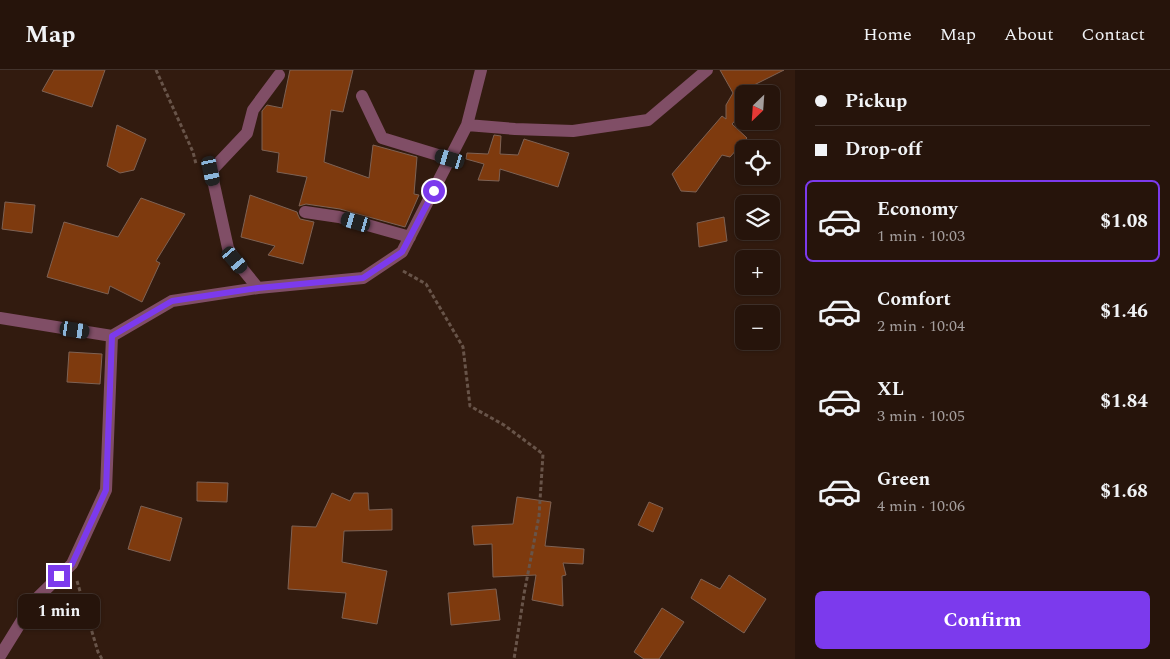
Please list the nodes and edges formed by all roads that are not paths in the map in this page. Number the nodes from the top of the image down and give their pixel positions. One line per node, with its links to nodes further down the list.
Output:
1 (478, 70): 5 (street)
2 (707, 70): 5 (street)
3 (279, 75): 9 (street)
4 (362, 96): 6 (street)
5 (467, 125): 6 (street)
6 (450, 159): 8 (street)
7 (305, 212): 8 (street)
8 (410, 237): 9 (street)
9 (258, 288): 11 (street)
10 (0, 318): 11 (street)
11 (112, 336): 12 (street)
12 (0, 656)

